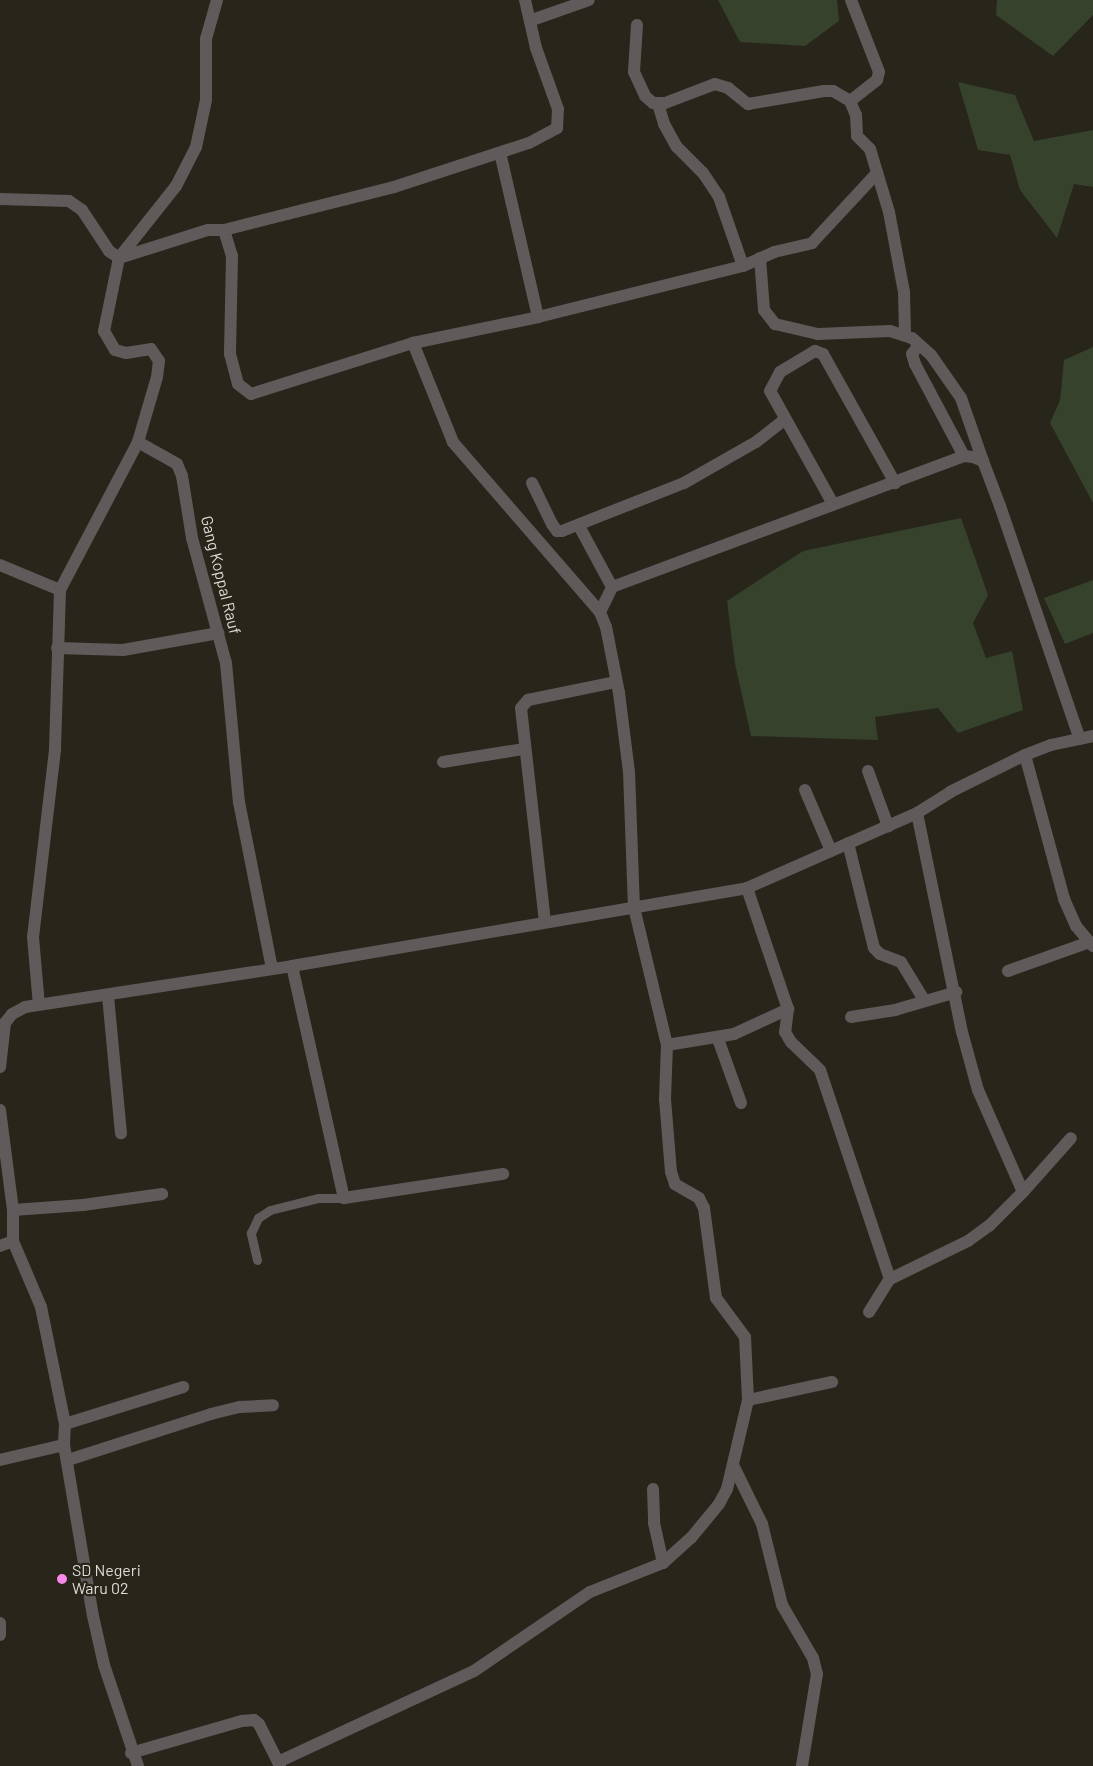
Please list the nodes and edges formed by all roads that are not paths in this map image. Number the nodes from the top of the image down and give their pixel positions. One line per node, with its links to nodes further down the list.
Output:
1 (217, 0): 13 (street)
2 (526, 0): 5 (street)
3 (589, 0): 5 (street)
4 (851, 0): 7 (street)
5 (532, 20): 9 (street)
6 (637, 24): 8 (street)
7 (850, 101): 8 (street); 10 (street)
8 (658, 104): 15 (street)
9 (500, 153): 12 (street); 16 (street)
10 (877, 173): 14 (street); 17 (street)
11 (0, 199): 13 (street)
12 (224, 230): 13 (street); 18 (street)
13 (119, 258): 21 (street)
14 (760, 258): 15 (street); 17 (street)
15 (743, 266): 16 (street)
16 (538, 318): 18 (street)
17 (904, 334): 19 (street)
18 (413, 343): 31 (street)
19 (919, 345): 22 (street); 23 (street)
20 (784, 420): 25 (street); 26 (street); 27 (street)
21 (138, 442): 30 (street); 32 (street, Gang Koppal Rauf)
22 (964, 456): 23 (street); 25 (street)
23 (983, 461): 36 (street)
24 (532, 483): 27 (street)
25 (895, 483): 26 (street)
26 (833, 504): 29 (street)
27 (579, 526): 29 (street)
28 (0, 565): 30 (street)
29 (612, 587): 31 (street)
30 (60, 590): 33 (street)
31 (600, 612): 34 (street)
32 (218, 633): 33 (street); 51 (street, Gang Koppal Rauf)
33 (57, 648): 56 (street)
34 (616, 682): 37 (street); 47 (street)
35 (1093, 736): 36 (street)
36 (1080, 739): 38 (street)
37 (523, 749): 39 (street); 48 (street)
38 (1025, 755): 42 (street); 49 (street)
39 (443, 762)
40 (868, 771): 43 (street)
41 (805, 790): 45 (street)
42 (917, 814): 43 (street); 53 (street)
43 (888, 826): 44 (street)
44 (848, 843): 45 (street); 55 (street)
45 (831, 850): 46 (street)
46 (747, 888): 47 (street); 57 (street)
47 (634, 908): 48 (street); 60 (street)
48 (545, 922): 50 (street)
49 (1091, 944): 52 (street)
50 (292, 966): 51 (street); 70 (street)
51 (272, 969): 54 (street)
52 (1008, 970)
53 (956, 992): 55 (street); 68 (street)
54 (108, 996): 56 (street); 65 (street)
55 (924, 1000): 58 (street)
56 (39, 1005): 61 (street)
57 (788, 1009): 59 (street); 75 (street)
58 (851, 1017)
59 (718, 1039): 60 (street); 62 (street)
60 (667, 1045): 79 (street)
61 (0, 1067)
62 (741, 1103)
63 (0, 1110): 64 (street)
64 (1, 1124): 71 (street)
65 (121, 1132)
66 (1071, 1138): 68 (street)
67 (503, 1174): 70 (street)
68 (1023, 1192): 75 (street)
69 (162, 1194): 71 (street)
70 (344, 1198): 74 (lane)
71 (13, 1210): 72 (street)
72 (13, 1241): 73 (street); 81 (street)
73 (0, 1246)
74 (257, 1260)
75 (890, 1279): 76 (street)
76 (869, 1312)
77 (832, 1382): 79 (street)
78 (183, 1386): 81 (street)
79 (748, 1400): 85 (street)
80 (273, 1405): 84 (street)
81 (65, 1424): 82 (street)
82 (64, 1445): 83 (street); 84 (street)
83 (0, 1460)
84 (68, 1460): 90 (street)
85 (733, 1465): 87 (street); 93 (street)
86 (653, 1489): 87 (street)
87 (663, 1563): 91 (street)
88 (0, 1623): 89 (street)
89 (0, 1635)
90 (131, 1753): 91 (street); 92 (street)
91 (279, 1764)
92 (138, 1766)
93 (802, 1766)

